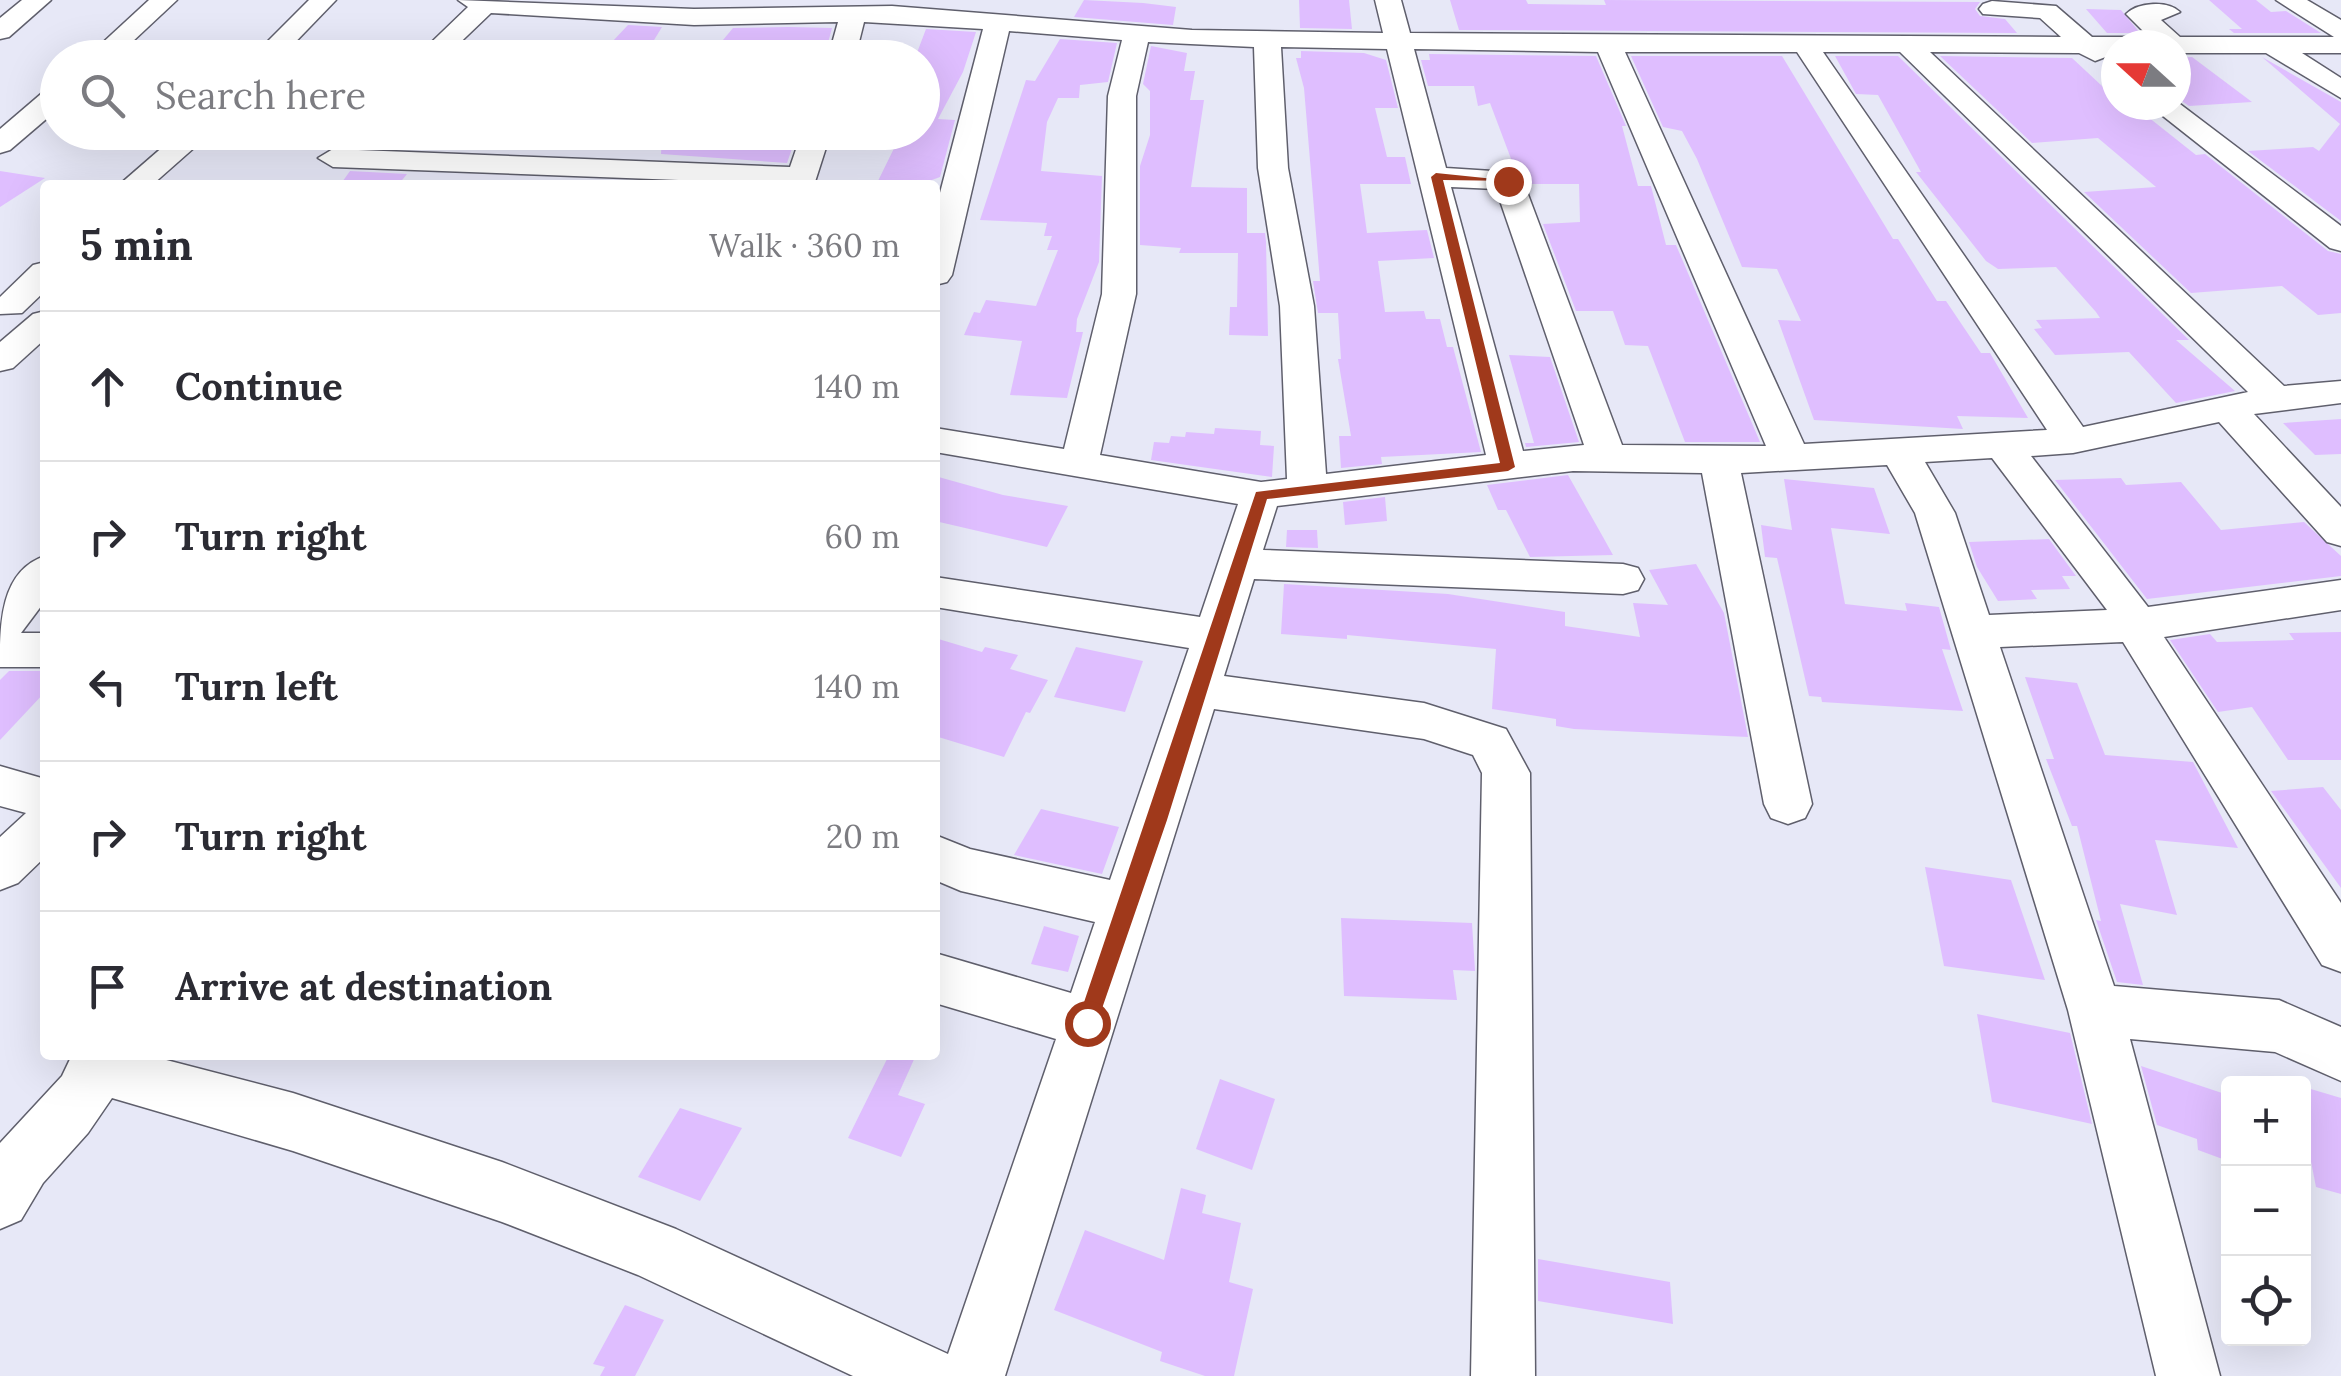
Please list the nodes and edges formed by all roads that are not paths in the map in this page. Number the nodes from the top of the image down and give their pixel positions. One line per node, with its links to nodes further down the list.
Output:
1 (38, 0): 12 (street)
2 (164, 0): 17 (street)
3 (323, 0): 18 (street)
4 (1388, 0): 21 (street)
5 (2289, 0): 14 (street)
6 (478, 2): 7 (street); 19 (street)
7 (791, 9): 10 (street)
8 (1992, 9): 25 (street)
9 (2167, 12): 13 (street)
10 (853, 16): 11 (street); 20 (street)
11 (998, 21): 15 (street); 45 (street)
12 (0, 30)
13 (2157, 30)
14 (2341, 31)
15 (1137, 33): 16 (street); 61 (street)
16 (1267, 37): 21 (street); 63 (street)
17 (118, 40)
18 (282, 40)
19 (444, 40)
20 (847, 40)
21 (1402, 40): 24 (street); 39 (street)
22 (1904, 41): 23 (street); 25 (street); 52 (street)
23 (1803, 42): 24 (street); 55 (street)
24 (1608, 44): 59 (street)
25 (2082, 44): 26 (street); 30 (street)
26 (2101, 44)
27 (2191, 44): 28 (street)
28 (2272, 45): 29 (street); 31 (street)
29 (2341, 45)
30 (2101, 59)
31 (2341, 90)
32 (40, 110): 34 (street)
33 (2182, 120): 44 (street)
34 (0, 144)
35 (176, 150): 40 (street)
36 (340, 150): 38 (street)
37 (810, 150): 43 (street)
38 (333, 158): 41 (street); 42 (street)
39 (1436, 177): 58 (street); 62 (street)
40 (140, 180)
41 (318, 180)
42 (780, 180)
43 (800, 180)
44 (2341, 240)
45 (940, 255)
46 (40, 276): 47 (street)
47 (5, 306): 48 (street)
48 (40, 311)
49 (40, 325): 50 (street)
50 (0, 360)
51 (2341, 392): 52 (street)
52 (2274, 398): 53 (street)
53 (2228, 408): 55 (street); 64 (street)
54 (940, 441): 61 (street)
55 (2073, 441): 56 (street)
56 (2003, 446): 57 (street); 70 (street)
57 (1900, 453): 59 (street); 72 (street)
58 (1608, 458): 60 (street); 62 (street)
59 (1791, 460): 60 (street)
60 (1719, 462): 79 (street)
61 (1079, 464): 63 (street)
62 (1508, 467): 63 (street)
63 (1284, 492): 65 (street)
64 (2341, 532)
65 (1239, 564): 67 (street); 73 (street)
66 (40, 578): 71 (street)
67 (1623, 579)
68 (940, 593): 73 (street)
69 (2341, 595): 70 (street)
70 (2138, 625): 72 (street); 86 (street)
71 (0, 630)
72 (1976, 632): 88 (street)
73 (1216, 636): 76 (street)
74 (0, 650): 75 (street)
75 (40, 650)
76 (1200, 689): 85 (street); 95 (street)
77 (0, 786): 78 (street)
78 (40, 798)
79 (1788, 804)
80 (40, 831): 82 (street)
81 (940, 858): 85 (street)
82 (0, 868)
83 (40, 870): 84 (street)
84 (0, 886)
85 (1128, 907): 89 (street)
86 (2341, 948)
87 (940, 979): 89 (street)
88 (2094, 1010): 90 (street); 96 (street)
89 (1087, 1023): 94 (street)
90 (2341, 1054)
91 (99, 1060): 92 (street); 93 (street)
92 (0, 1199)
93 (925, 1376)
94 (972, 1376)
95 (1503, 1376)
96 (2188, 1376)

